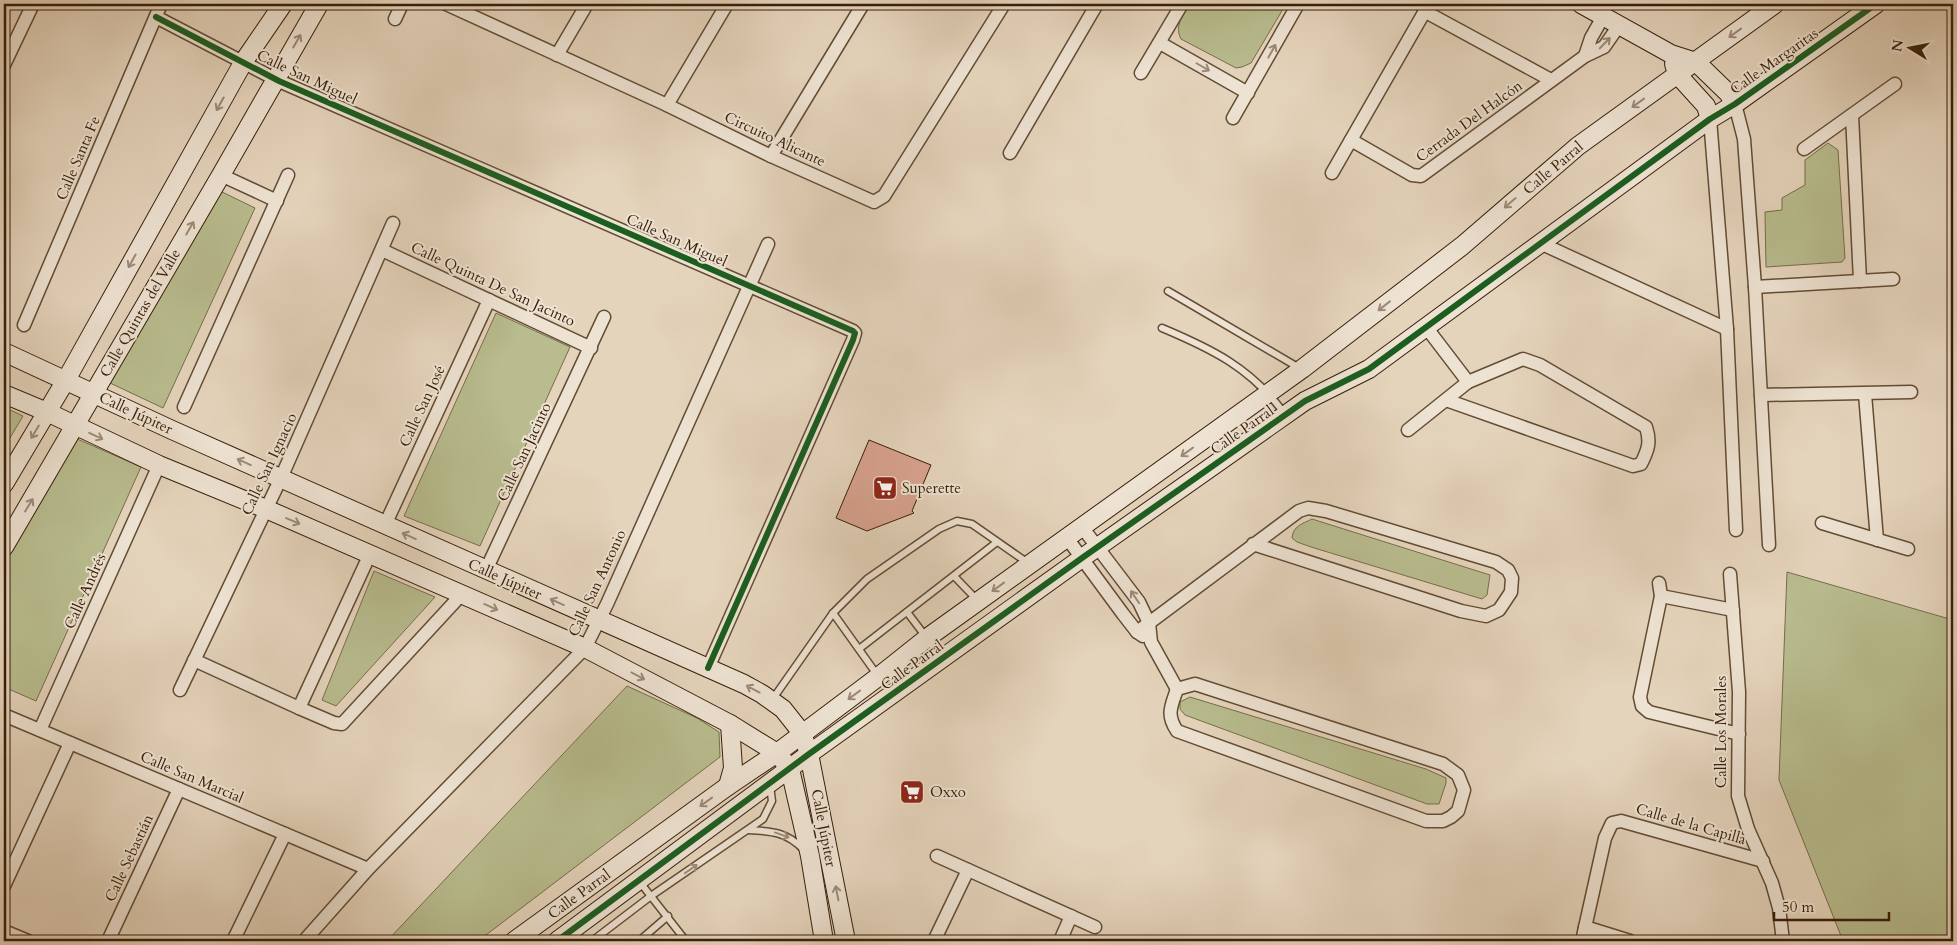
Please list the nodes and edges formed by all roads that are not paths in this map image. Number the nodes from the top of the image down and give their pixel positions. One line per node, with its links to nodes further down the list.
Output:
1 (33, 4): 28 (street)
2 (161, 4): 19 (street, Calle Santa Fe)
3 (283, 4): 26 (street, Calle Quintas del Valle)
4 (319, 4): 31 (street, Calle Quintas del Valle, one-way to 4)
5 (402, 4): 20 (street)
6 (446, 4): 24 (street, Circuito Alicante)
7 (587, 4): 24 (street)
8 (728, 4): 36 (street)
9 (862, 4): 43 (street)
10 (1004, 4): 43 (street, Circuito Alicante)
11 (1097, 4): 42 (street)
12 (1182, 4): 22 (street)
13 (1298, 4): 34 (street, one-way to 13)
14 (1581, 4): 18 (street)
15 (1775, 4): 27 (street, Calle Parral, one-way to 27)
16 (1876, 4): 35 (street, Calle Margaritas)
17 (1427, 8): 32 (street, Cerrada Del Halcón); 40 (street, Cerrada Del Halcón)
18 (1604, 15): 21 (street); 25 (street)
19 (156, 17): 26 (street, Calle San Miguel); 59 (street, Calle Santa Fe)
20 (395, 18)
21 (1620, 24): 23 (street); 25 (street, Cerrada Del Halcón, one-way to 21)
22 (1160, 43): 29 (street); 34 (street, one-way to 34)
23 (1670, 54): 27 (street); 30 (street)
24 (557, 55): 36 (street, Circuito Alicante)
25 (1585, 56): 32 (street, Cerrada Del Halcón)
26 (244, 61): 31 (street, Calle San Miguel); 66 (street, Calle Quintas del Valle, one-way to 66)
27 (1696, 62): 30 (street, Calle Parral); 35 (street)
28 (4, 65)
29 (1142, 72)
30 (1677, 74): 39 (street); 65 (street, Calle Parral, one-way to 65)
31 (275, 79): 45 (street, Calle Quintas del Valle); 54 (street, Calle San Miguel)
32 (1551, 80): 40 (street, Cerrada Del Halcón)
33 (1895, 84): 37 (street)
34 (1248, 93): 38 (street)
35 (1736, 104): 39 (street, Calle Margaritas); 55 (street)
36 (667, 105): 43 (street, Circuito Alicante)
37 (1852, 115): 41 (street); 53 (street)
38 (1234, 118)
39 (1710, 119): 49 (street, Calle Margaritas); 62 (street)
40 (1351, 140): 44 (street, Cerrada Del Halcón)
41 (1804, 149)
42 (1010, 153)
43 (771, 156)
44 (1332, 173)
45 (221, 175): 47 (street); 71 (street, Calle Quintas del Valle, one-way to 45)
46 (288, 175): 47 (street)
47 (277, 201): 75 (street)
48 (393, 223): 51 (street, Calle San Ignacio)
49 (1540, 243): 60 (street, Calle Parral); 62 (street)
50 (768, 244): 54 (street, Calle San Antonio)
51 (382, 250): 57 (street, Calle Quinta De San Jacinto); 81 (street, Calle San Ignacio)
52 (1893, 279): 53 (street)
53 (1860, 281): 55 (street)
54 (749, 286): 107 (street, Calle San Antonio); 116 (street, Calle San Miguel)
55 (1755, 287): 73 (street)
56 (1168, 291): 65 (lane)
57 (489, 300): 63 (street, Calle Quinta De San Jacinto); 85 (street, Calle San José)
58 (604, 317): 63 (street, Calle San Jacinto)
59 (24, 325)
60 (1426, 327): 67 (street); 77 (street, Calle Parral)
61 (1162, 328): 69 (lane)
62 (1727, 329): 87 (street)
63 (591, 348): 99 (street, Calle San Jacinto)
64 (4, 352): 66 (street, Calle Júpiter)
65 (1302, 369): 69 (street, Calle Parral)
66 (66, 380): 71 (street, Calle Júpiter); 76 (street, Calle Quintas del Valle)
67 (1468, 382): 74 (street); 74 (street)
68 (1911, 392): 72 (street)
69 (1270, 393): 77 (lane); 86 (street, Calle Parral, one-way to 86)
70 (4, 394): 76 (street, Calle Júpiter)
71 (93, 394): 78 (street, Calle Quintas del Valle); 81 (street, Calle Júpiter, one-way to 71)
72 (1865, 394): 73 (street); 89 (street)
73 (1761, 395): 92 (street)
74 (1446, 400): 79 (street)
75 (184, 407)
76 (47, 412): 78 (street, Calle Júpiter); 82 (street, Calle Quintas del Valle, one-way to 82)
77 (1285, 414): 94 (street, Calle Parral)
78 (75, 426): 80 (street, Calle Júpiter, one-way to 80); 93 (street, Calle Quintas del Valle, one-way to 78)
79 (1408, 430)
80 (159, 465): 83 (street, Calle Júpiter); 124 (street, Calle Andrés)
81 (281, 478): 83 (street, Calle San Ignacio); 85 (street, Calle Júpiter)
82 (4, 484)
83 (266, 509): 96 (street, Calle Júpiter, one-way to 96); 115 (street, Calle San Ignacio)
84 (1822, 523): 89 (street)
85 (385, 525): 99 (street, Calle Júpiter, one-way to 85)
86 (1082, 527): 88 (street, Calle Parral); 94 (street)
87 (1736, 530)
88 (1067, 538): 97 (street); 98 (street, Calle Parral)
89 (1877, 540): 95 (street)
90 (996, 542): 98 (lane); 101 (lane); 106 (lane)
91 (1253, 544): 91 (street); 108 (street)
92 (1769, 545)
93 (4, 547)
94 (1097, 548): 97 (street, Calle Parral); 108 (street, one-way to 94)
95 (1908, 549)
96 (370, 554): 102 (street, Calle Júpiter); 121 (street)
97 (1082, 558): 109 (street); 114 (street, Calle Parral)
98 (1030, 564): 103 (street, Calle Parral, one-way to 103)
99 (486, 570): 107 (street, Calle Júpiter, one-way to 99)
100 (1730, 574): 104 (street, Calle Los Morales)
101 (954, 576): 103 (lane); 105 (lane)
102 (462, 594): 112 (street, Calle Júpiter, one-way to 112); 121 (street)
103 (979, 602): 110 (street, Calle Parral)
104 (1733, 610): 126 (street, Calle Los Morales); 126 (street)
105 (907, 612): 110 (lane); 113 (lane)
106 (833, 613): 113 (lane); 120 (lane)
107 (598, 621): 112 (street, Calle San Antonio); 116 (street, Calle Júpiter)
108 (1149, 623): 109 (street); 111 (street)
109 (1137, 632): 111 (street)
110 (927, 638): 114 (lane); 117 (street, Calle Parral)
111 (1151, 642): 118 (street)
112 (585, 648): 123 (street, Calle Júpiter, one-way to 123); 139 (street, Calle San Antonio)
113 (859, 649): 117 (lane)
114 (942, 659): 129 (street, Calle Parral)
115 (194, 660): 119 (street, Calle San Ignacio); 121 (street)
116 (708, 668): 120 (street, Calle Júpiter, one-way to 116)
117 (878, 678): 125 (street, Calle Parral, one-way to 125)
118 (1177, 689): 118 (street)
119 (180, 690)
120 (772, 701): 125 (street, Calle Júpiter)
121 (299, 708)
122 (4, 715): 124 (street, Calle San Marcial)
123 (730, 724): 128 (street, Calle Júpiter); 132 (street)
124 (40, 730): 127 (street, Calle San Marcial)
125 (802, 733): 128 (street, Calle Parral); 129 (street, Calle Júpiter)
126 (1740, 734): 138 (street, Calle Los Morales)
127 (70, 743): 133 (street, Calle San Marcial); 142 (street)
128 (776, 753): 130 (street, Calle Júpiter); 132 (street, Calle Parral)
129 (809, 754): 130 (street, Calle Parral); 159 (street, Calle Júpiter, one-way to 129)
130 (790, 769): 131 (street, Calle Parral); 136 (street, Calle Júpiter)
131 (770, 784): 134 (lane); 141 (street, Calle Parral)
132 (728, 786): 153 (street, Calle Parral, one-way to 153)
133 (179, 789): 135 (street, Calle San Marcial); 150 (street, Calle Sebastián)
134 (746, 830): 136 (lane, one-way to 136); 143 (lane, one-way to 134)
135 (285, 834): 139 (street, Calle San Marcial); 151 (street)
136 (810, 856): 158 (street, Calle Júpiter)
137 (937, 856): 140 (street)
138 (1763, 861): 147 (street, Calle de la Capilla); 164 (street, Calle Los Morales)
139 (368, 869): 152 (street, Calle San Antonio)
140 (968, 870): 145 (street); 160 (street)
141 (640, 882): 143 (lane); 154 (street, Calle Parral)
142 (4, 886)
143 (651, 896): 144 (lane); 155 (lane)
144 (668, 916): 156 (lane); 157 (lane)
145 (1071, 916): 146 (street); 161 (street)
146 (1095, 927)
147 (1585, 928): 162 (street, Calle de la Capilla); 163 (street)
148 (4, 931): 149 (street)
149 (28, 941)
150 (108, 941)
151 (233, 941)
152 (304, 941)
153 (514, 941)
154 (557, 941)
155 (592, 941)
156 (639, 941)
157 (686, 941)
158 (824, 941)
159 (846, 941)
160 (934, 941)
161 (1060, 941)
162 (1582, 941)
163 (1630, 941)
164 (1783, 941)

